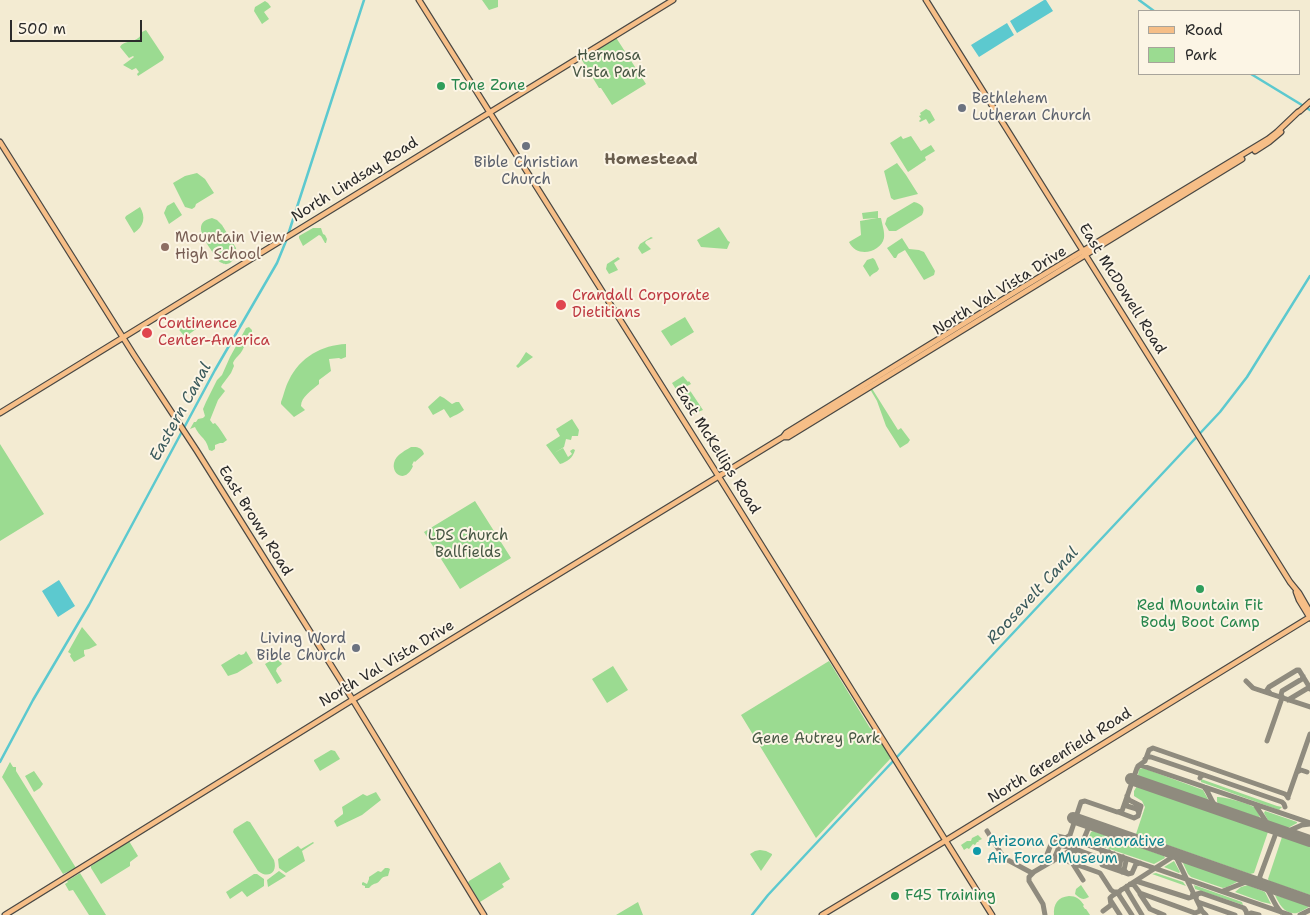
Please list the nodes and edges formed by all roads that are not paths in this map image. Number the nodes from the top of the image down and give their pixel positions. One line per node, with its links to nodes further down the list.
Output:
1 (419, 0): 5 (main road, East McKellips Road)
2 (673, 0): 5 (main road, North Lindsay Road)
3 (926, 0): 7 (main road, East McDowell Road)
4 (1309, 103): 7 (main road, North Val Vista Drive)
5 (489, 112): 8 (main road, North Lindsay Road); 10 (main road, East McKellips Road)
6 (0, 142): 8 (main road, East Brown Road)
7 (1084, 252): 10 (main road, North Val Vista Drive); 11 (main road, East McDowell Road)
8 (123, 337): 9 (main road, North Lindsay Road); 14 (main road, East Brown Road)
9 (0, 413)
10 (719, 477): 14 (main road, North Val Vista Drive); 15 (main road, East McKellips Road)
11 (1296, 591): 12 (main road, East McDowell Road); 13 (main road, East McDowell Road)
12 (1310, 612)
13 (1310, 617): 15 (main road, North Greenfield Road)
14 (352, 700): 16 (main road, North Val Vista Drive); 17 (main road, East Brown Road)
15 (945, 841): 18 (main road, North Greenfield Road); 19 (main road, East McKellips Road)
16 (5, 915)
17 (484, 915)
18 (822, 915)
19 (992, 915)

